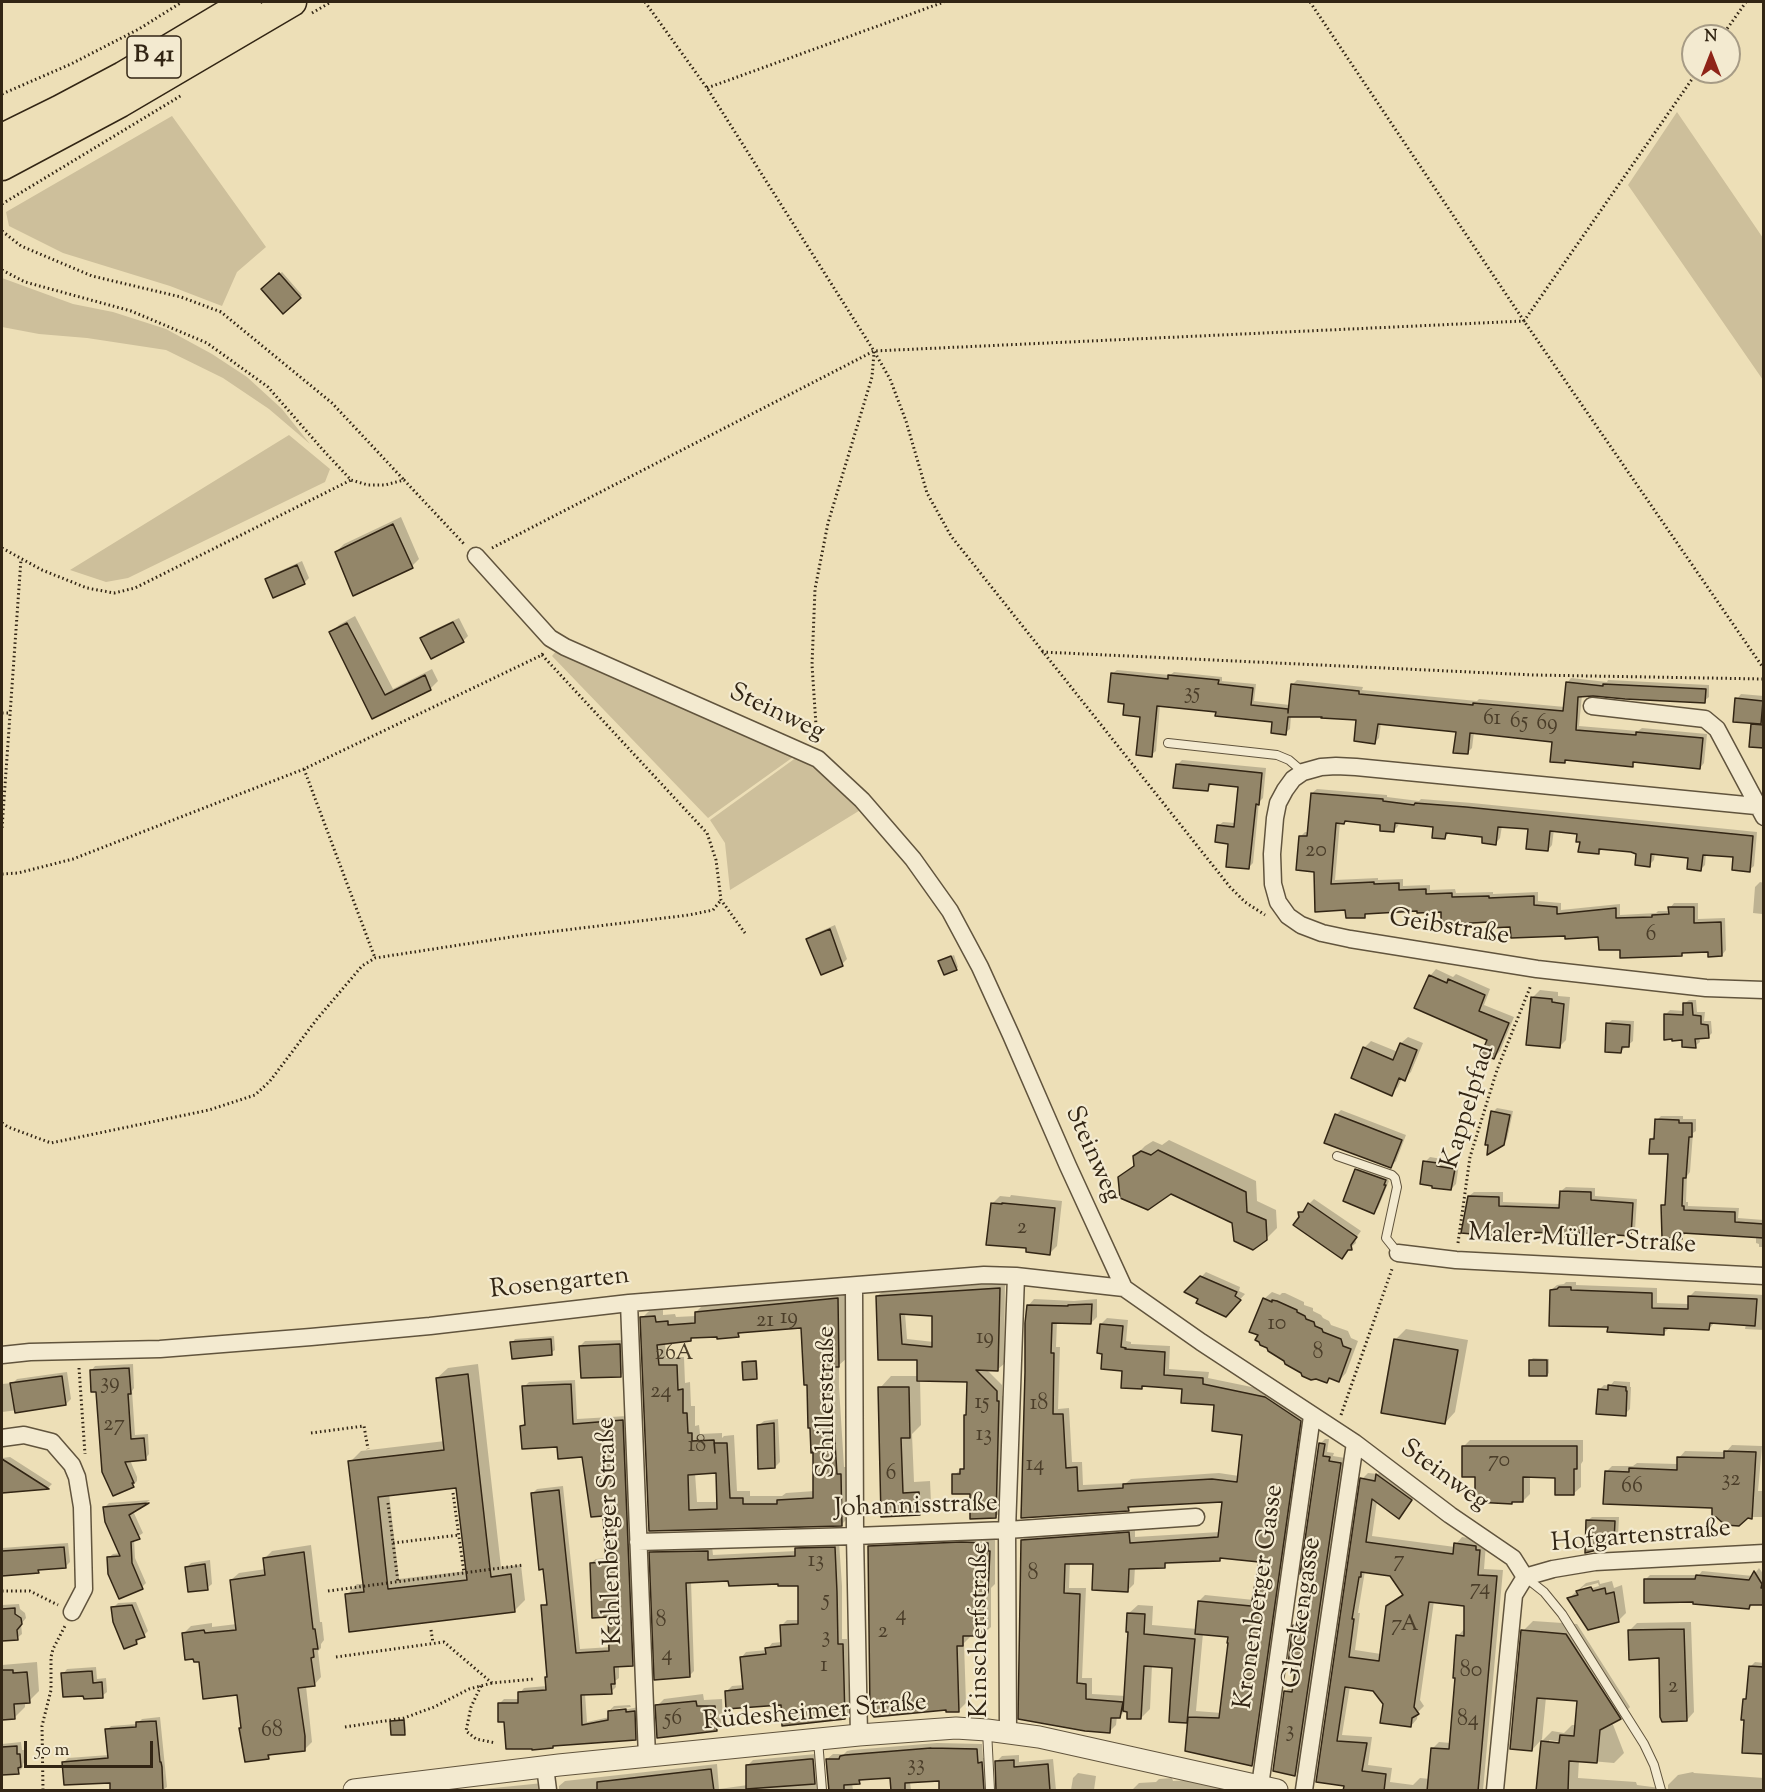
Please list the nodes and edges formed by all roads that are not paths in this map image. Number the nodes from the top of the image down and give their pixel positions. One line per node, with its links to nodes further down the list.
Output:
1 (247, 2): 3 (highway, B 41)
2 (302, 8): 4 (highway, B 41)
3 (2, 138)
4 (2, 166)
5 (476, 556): 16 (street, Steinweg)
6 (1592, 706): 9 (street)
7 (1168, 743): 8 (lane)
8 (1303, 772): 9 (street); 10 (street, Geibstraße)
9 (1760, 812)
10 (1764, 990)
11 (1337, 1156): 12 (lane)
12 (1398, 1253): 14 (street, Maler-Müller-Straße)
13 (1016, 1276): 15 (street, Rosengarten); 16 (street, Rosengarten); 23 (street, Kinscherfstraße)
14 (1764, 1276)
15 (854, 1286): 17 (street, Rosengarten); 24 (street, Schillerstraße)
16 (1124, 1288): 19 (street, Steinweg)
17 (629, 1303): 18 (street, Rosengarten); 25 (street, Kahlenberger Straße)
18 (2, 1355)
19 (1312, 1416): 21 (street, Steinweg); 34 (street, Kronenberger Gasse)
20 (2, 1438): 28 (street)
21 (1355, 1443): 27 (street, Steinweg); 39 (street, Glockengasse)
22 (1196, 1516): 23 (street, Johannisstraße)
23 (1007, 1530): 24 (street, Johannisstraße); 29 (street, Kinscherfstraße)
24 (855, 1536): 25 (street, Johannisstraße); 30 (street, Schillerstraße)
25 (638, 1542): 32 (street, Kahlenberger Straße)
26 (1764, 1553): 27 (street, Hofgartenstraße)
27 (1525, 1577): 40 (street, Hofgartenstraße); 41 (lane, Steinweg)
28 (72, 1612)
29 (997, 1731): 30 (street, Rüdesheimer Straße); 34 (street, Rüdesheimer Straße); 38 (lane)
30 (859, 1735): 31 (street, Rüdesheimer Straße)
31 (818, 1739): 32 (street, Rüdesheimer Straße); 37 (lane)
32 (646, 1757): 33 (street, Rüdesheimer Straße)
33 (545, 1767): 35 (street, Rüdesheimer Straße); 36 (street)
34 (1268, 1788)
35 (354, 1791)
36 (548, 1791)
37 (822, 1791)
38 (990, 1791)
39 (1304, 1791)
40 (1495, 1791)
41 (1661, 1791)

